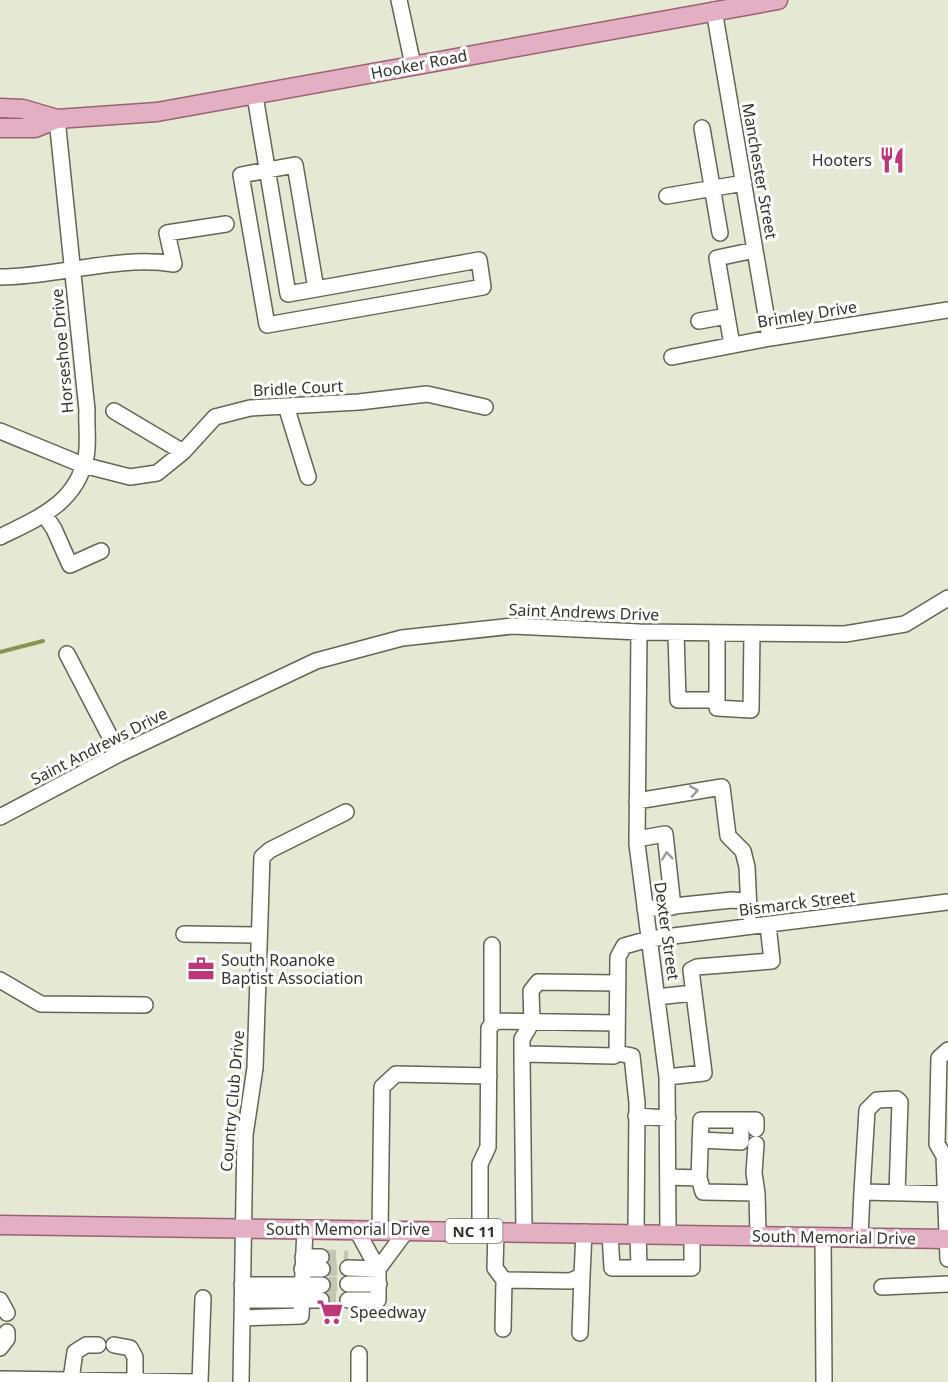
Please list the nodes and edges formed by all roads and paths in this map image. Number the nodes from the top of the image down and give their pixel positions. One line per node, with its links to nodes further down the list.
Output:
1 (399, 0): 4 (street)
2 (778, 0): 3 (main road, Hooker Road)
3 (714, 10): 4 (main road, Hooker Road); 11 (street, Manchester Street)
4 (412, 65): 5 (main road, Hooker Road)
5 (255, 96): 7 (main road, Hooker Road); 10 (street)
6 (0, 108): 7 (main road, Hooker Road)
7 (57, 119): 8 (main road, Hooker Road); 17 (street, Horseshoe Drive)
8 (0, 128)
9 (702, 128): 12 (street)
10 (267, 169): 19 (street); 20 (street); 21 (street)
11 (744, 183): 12 (street); 16 (street, Manchester Street)
12 (712, 188): 13 (street); 15 (street)
13 (668, 196)
14 (226, 224): 17 (street)
15 (720, 233)
16 (755, 250): 23 (street); 25 (street, Manchester Street)
17 (73, 271): 18 (street); 33 (street, Horseshoe Drive)
18 (0, 277)
19 (316, 289): 20 (street); 21 (street)
20 (288, 294): 21 (street)
21 (262, 298)
22 (948, 310): 25 (street, Brimley Drive)
23 (727, 316): 24 (street); 26 (street)
24 (699, 321)
25 (770, 338): 26 (street, Brimley Drive)
26 (732, 345): 27 (street, Brimley Drive)
27 (672, 357)
28 (286, 406): 29 (street, Bridle Court); 32 (street, Bridle Court); 34 (street)
29 (485, 407)
30 (114, 411): 32 (street)
31 (1, 432): 33 (street, Bridle Court)
32 (183, 452): 33 (street, Bridle Court)
33 (83, 465): 35 (street, Horseshoe Drive)
34 (308, 477)
35 (44, 514): 36 (street, Horseshoe Drive); 37 (street)
36 (0, 537)
37 (101, 551)
38 (948, 598): 42 (street, Saint Andrews Drive)
39 (639, 632): 40 (street, Saint Andrews Drive); 45 (street, Saint Andrews Drive); 46 (street, Dexter Street)
40 (676, 633): 41 (street, Saint Andrews Drive); 44 (street)
41 (717, 633): 42 (street, Saint Andrews Drive); 44 (street)
42 (752, 633): 44 (street)
43 (67, 654): 45 (street)
44 (717, 700)
45 (119, 754): 48 (street, Saint Andrews Drive)
46 (637, 801): 49 (street, Dexter Street); 53 (street, one-way to 53)
47 (346, 812): 57 (street, Country Club Drive)
48 (0, 817)
49 (637, 839): 51 (street, one-way to 49); 52 (street, Dexter Street)
50 (948, 902): 54 (street, Bismarck Street)
51 (673, 907): 52 (street); 53 (street)
52 (645, 909): 58 (street, Dexter Street)
53 (749, 910): 55 (street)
54 (768, 925): 55 (street, Bismarck Street); 62 (street)
55 (751, 927): 58 (street, Bismarck Street)
56 (184, 934): 57 (street)
57 (258, 935): 81 (street, Country Club Drive)
58 (649, 939): 61 (street, Bismarck Street); 63 (street, Dexter Street)
59 (492, 945): 67 (street)
60 (0, 980): 64 (street)
61 (618, 983): 65 (street); 66 (street)
62 (693, 993): 63 (street); 72 (street)
63 (657, 997): 72 (street, Dexter Street)
64 (145, 1005)
65 (532, 1022): 66 (street); 67 (street); 70 (street)
66 (617, 1023): 69 (street)
67 (492, 1024): 71 (street)
68 (948, 1050): 80 (street)
69 (617, 1053): 70 (street); 73 (street)
70 (522, 1058): 88 (street)
71 (489, 1076): 85 (street); 87 (street)
72 (667, 1077): 74 (street, Dexter Street)
73 (636, 1116): 74 (street); 91 (street)
74 (668, 1118): 75 (street, Dexter Street)
75 (668, 1177): 76 (street); 92 (street, Dexter Street)
76 (699, 1178): 79 (street); 79 (street)
77 (862, 1192): 78 (street); 78 (street); 96 (street)
78 (897, 1192): 80 (street)
79 (757, 1193): 94 (street)
80 (947, 1193): 97 (street)
81 (243, 1229): 82 (main road, South Memorial Drive / NC 11); 84 (main road, South Memorial Drive / NC 11); 108 (street, Country Club Drive)
82 (305, 1229): 83 (main road, South Memorial Drive / NC 11); 99 (street)
83 (356, 1229): 85 (main road, South Memorial Drive / NC 11); 102 (street)
84 (4, 1230)
85 (380, 1230): 86 (main road, South Memorial Drive / NC 11)
86 (407, 1230): 87 (main road, South Memorial Drive / NC 11); 102 (street)
87 (488, 1231): 88 (main road, South Memorial Drive / NC 11); 104 (street)
88 (524, 1231): 89 (main road, South Memorial Drive / NC 11)
89 (584, 1232): 90 (main road, South Memorial Drive / NC 11); 103 (street)
90 (610, 1233): 91 (main road, South Memorial Drive / NC 11); 101 (street)
91 (637, 1233): 92 (main road, South Memorial Drive / NC 11); 101 (street)
92 (668, 1233): 93 (main road, South Memorial Drive / NC 11)
93 (692, 1234): 94 (main road, South Memorial Drive / NC 11); 101 (street)
94 (758, 1235): 95 (main road, South Memorial Drive / NC 11)
95 (823, 1236): 96 (main road, South Memorial Drive / NC 11); 125 (street)
96 (860, 1237): 97 (main road, South Memorial Drive / NC 11)
97 (947, 1239): 98 (street)
98 (948, 1259)
99 (302, 1263): 100 (street); 109 (street)
100 (322, 1263)
101 (639, 1268)
102 (377, 1271): 102 (street)
103 (582, 1276): 104 (street); 114 (street)
104 (504, 1280): 112 (street)
105 (948, 1284): 106 (street)
106 (882, 1287)
107 (321, 1292): 109 (street)
108 (242, 1293): 109 (street); 111 (street, Country Club Drive)
109 (300, 1293): 111 (street)
110 (203, 1298): 122 (street)
111 (242, 1318): 123 (street, Country Club Drive)
112 (503, 1329)
113 (7, 1332): 117 (street)
114 (580, 1333)
115 (98, 1345): 120 (street)
116 (114, 1345): 121 (street)
117 (0, 1348)
118 (359, 1354): 124 (street)
119 (0, 1379): 120 (street)
120 (71, 1379): 121 (street)
121 (135, 1381): 122 (street)
122 (200, 1382)
123 (241, 1382)
124 (359, 1382)
125 (824, 1382)

